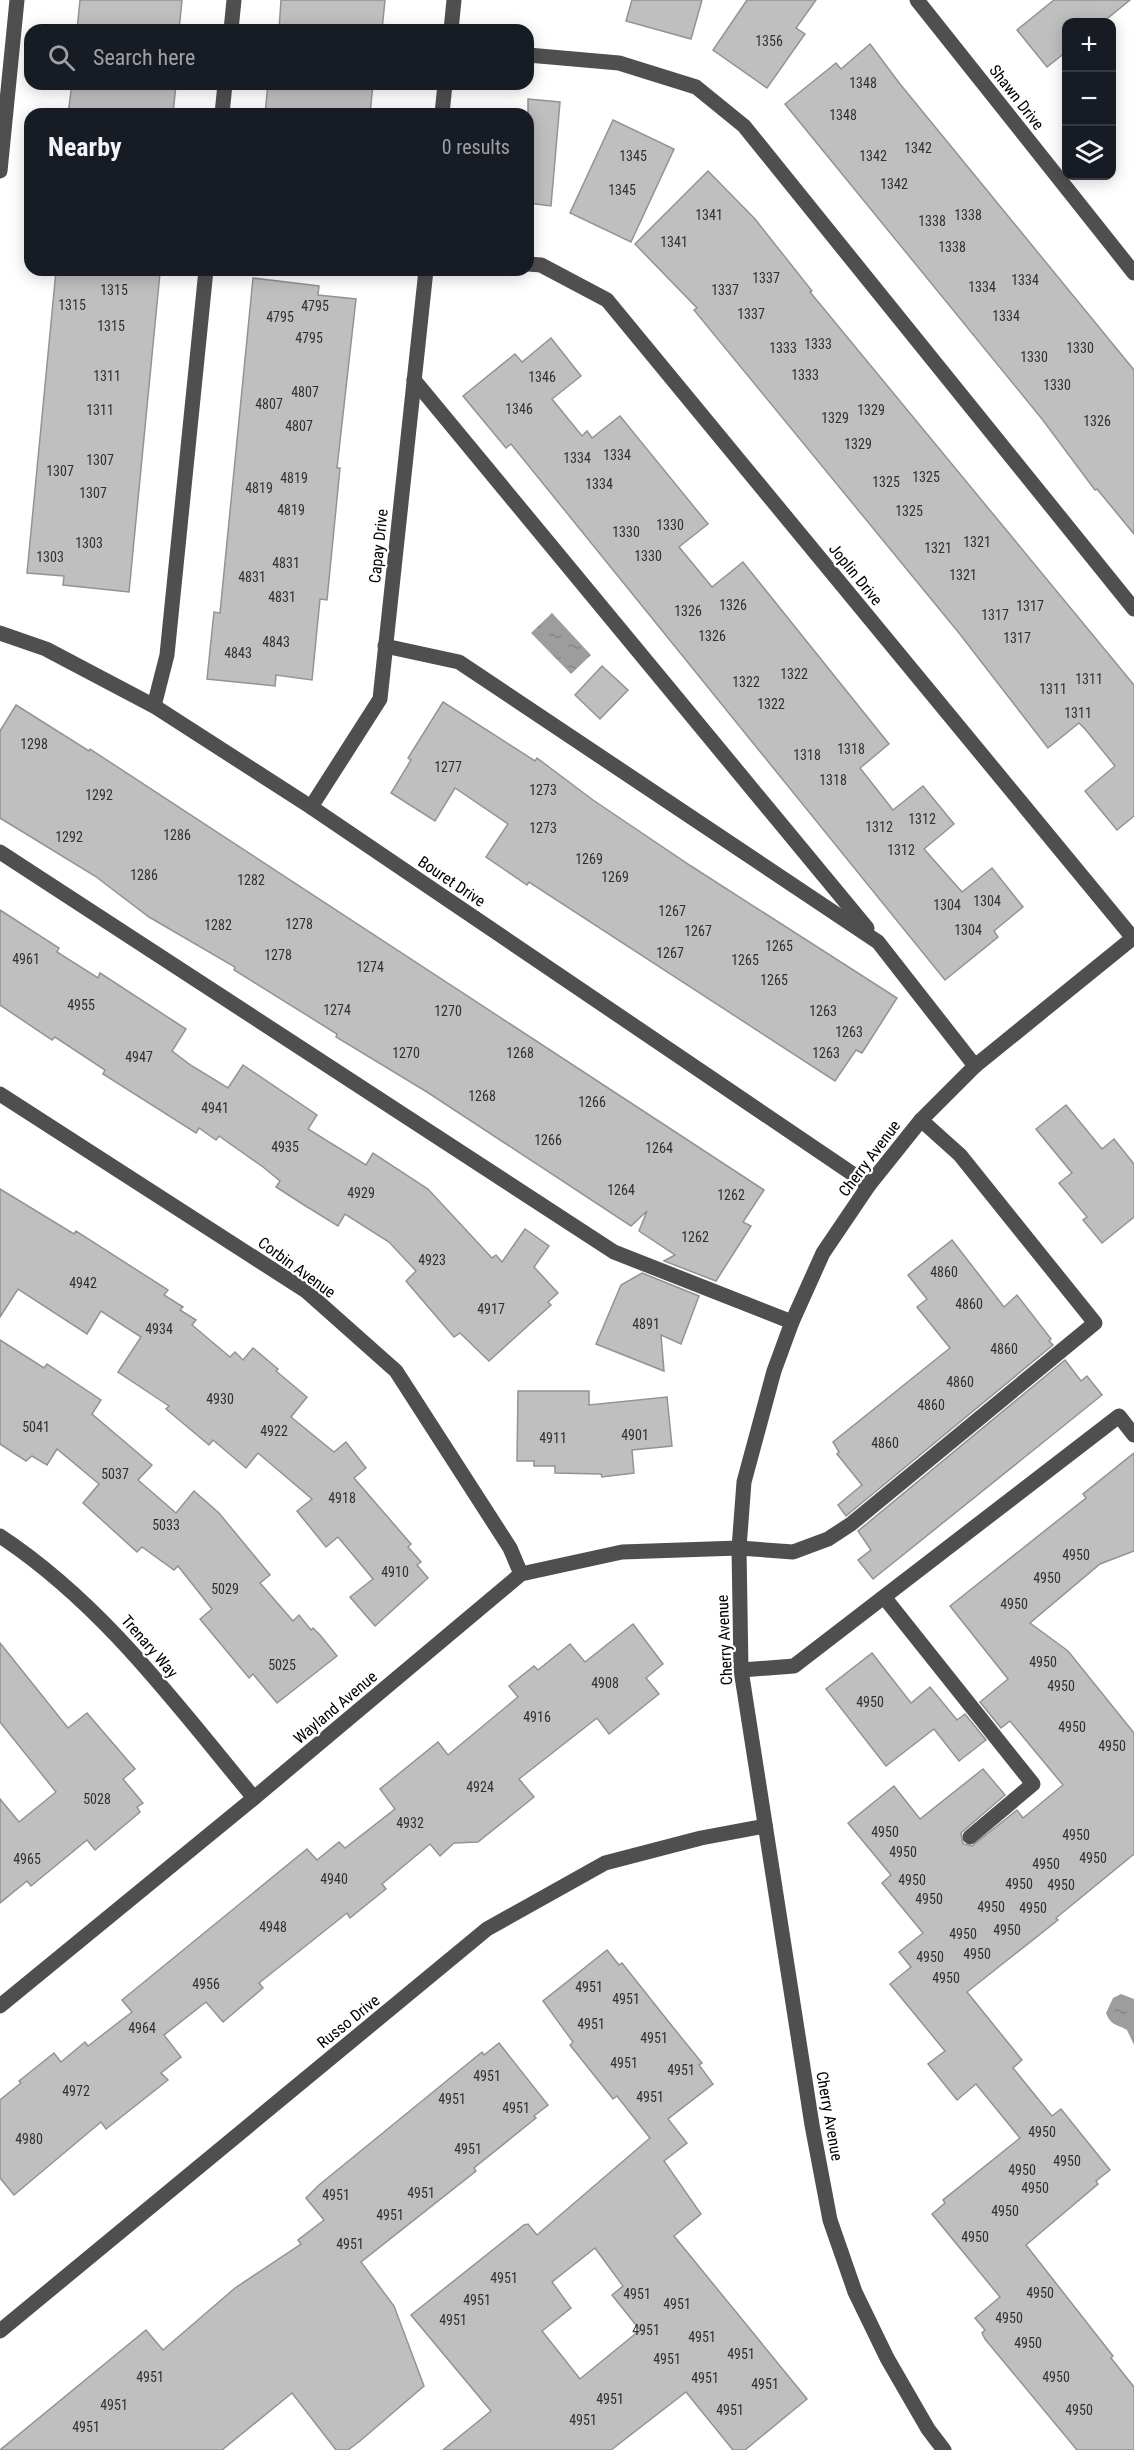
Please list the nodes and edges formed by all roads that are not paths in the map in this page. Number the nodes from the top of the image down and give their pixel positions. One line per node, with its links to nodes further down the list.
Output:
1 (16, 0): 12 (street)
2 (234, 0): 5 (street)
3 (454, 0): 6 (street)
4 (917, 0): 14 (street, Shawn Drive)
5 (232, 24)
6 (452, 24)
7 (534, 56): 18 (street)
8 (224, 90): 10 (street)
9 (444, 90): 11 (street)
10 (223, 108)
11 (443, 108)
12 (0, 171)
13 (534, 265): 24 (street, Joplin Drive)
14 (1134, 273)
15 (205, 276): 21 (street)
16 (425, 276): 17 (street, Capay Drive)
17 (414, 380): 20 (street, Capay Drive); 25 (street)
18 (1134, 609)
19 (0, 633): 21 (street, Bouret Drive)
20 (385, 646): 22 (street, Capay Drive); 25 (street)
21 (154, 706): 22 (street, Bouret Drive)
22 (311, 807): 29 (street, Bouret Drive)
23 (0, 852): 30 (street)
24 (1133, 938): 26 (street, Cherry Avenue)
25 (878, 942): 26 (street)
26 (975, 1066): 28 (street, Cherry Avenue)
27 (0, 1094): 34 (street, Corbin Avenue)
28 (921, 1120): 29 (street, Cherry Avenue); 33 (street, Wayland Avenue)
29 (869, 1185): 30 (street, Cherry Avenue)
30 (792, 1322): 33 (street, Cherry Avenue)
31 (1134, 1435): 35 (street)
32 (0, 1536): 37 (street, Trenary Way)
33 (739, 1548): 34 (street, Wayland Avenue); 36 (street, Cherry Avenue)
34 (521, 1574): 37 (street, Wayland Avenue)
35 (884, 1597): 36 (street); 39 (street)
36 (741, 1670): 38 (street, Cherry Avenue)
37 (254, 1798): 40 (street, Wayland Avenue)
38 (765, 1826): 41 (street, Russo Drive); 42 (street, Cherry Avenue)
39 (970, 1837)
40 (0, 2006)
41 (0, 2331)
42 (944, 2450)

